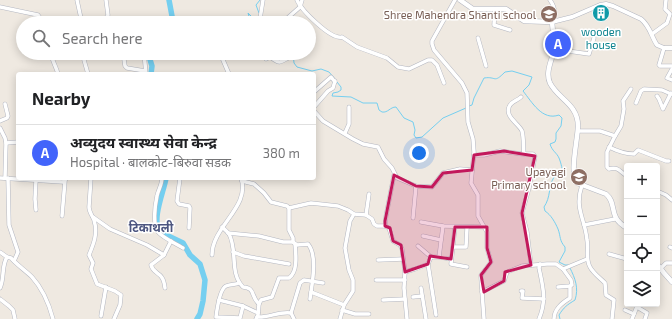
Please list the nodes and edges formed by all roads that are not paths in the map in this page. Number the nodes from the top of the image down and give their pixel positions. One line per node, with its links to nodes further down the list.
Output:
1 (77, 0): 15 (street)
2 (106, 0): 16 (street)
3 (263, 0): 17 (street)
4 (297, 0): 12 (street)
5 (302, 0): 12 (street)
6 (455, 0): 36 (street)
7 (460, 0): 10 (main road)
8 (550, 0): 21 (street)
9 (666, 0): 23 (street)
10 (468, 2): 13 (main road)
11 (0, 7): 14 (street)
12 (300, 7): 18 (street); 19 (street)
13 (496, 9): 21 (main road); 22 (street)
14 (39, 16)
15 (80, 16)
16 (108, 16)
17 (260, 16)
18 (290, 16)
19 (310, 16)
20 (316, 21): 37 (street)
21 (552, 22): 23 (street); 28 (main road)
22 (510, 30)
23 (652, 34): 26 (street)
24 (478, 38): 38 (street)
25 (594, 38): 28 (street)
26 (664, 48): 27 (street); 39 (street)
27 (672, 48)
28 (554, 49): 60 (main road)
29 (53, 60): 41 (street)
30 (84, 60): 42 (street)
31 (125, 60): 43 (street)
32 (145, 60): 44 (street)
33 (223, 60): 45 (street)
34 (274, 60): 35 (street)
35 (284, 60)
36 (444, 60): 37 (street); 67 (street)
37 (437, 65): 47 (street)
38 (486, 66)
39 (672, 66)
40 (672, 69): 46 (street)
41 (57, 72)
42 (87, 72)
43 (142, 72)
44 (146, 72)
45 (228, 72)
46 (672, 80)
47 (444, 83)
48 (631, 89): 62 (street)
49 (316, 90): 55 (street)
50 (672, 93): 51 (street); 53 (street)
51 (657, 96)
52 (521, 97): 66 (street)
53 (636, 103)
54 (5, 104): 58 (street)
55 (316, 105)
56 (349, 107): 61 (street)
57 (316, 114): 61 (street)
58 (0, 121)
59 (0, 128): 64 (street)
60 (578, 131): 62 (street); 81 (main road)
61 (344, 133): 71 (street)
62 (615, 136): 65 (street)
63 (16, 142): 64 (street)
64 (6, 143): 73 (street)
65 (609, 147): 68 (street); 70 (street)
66 (524, 154): 67 (street); 130 (street)
67 (474, 155): 69 (street)
68 (669, 161)
69 (472, 170): 82 (street); 101 (street)
70 (624, 174)
71 (394, 175): 82 (street); 96 (street)
72 (0, 178): 73 (street)
73 (8, 178): 74 (street); 125 (street)
74 (16, 179)
75 (36, 180): 76 (street); 87 (street)
76 (66, 180): 90 (street)
77 (91, 180): 91 (street)
78 (162, 180): 107 (street)
79 (180, 180): 102 (street)
80 (241, 180): 86 (street); 99 (street)
81 (582, 185): 93 (main road); 95 (street)
82 (416, 186): 92 (street)
83 (660, 192): 85 (street)
84 (369, 194): 89 (street)
85 (672, 200)
86 (289, 208): 88 (street); 108 (street)
87 (36, 210)
88 (354, 214): 89 (street); 160 (street)
89 (366, 215): 96 (street)
90 (62, 216)
91 (93, 217): 115 (street); 143 (street)
92 (413, 218)
93 (615, 219): 95 (street); 98 (main road)
94 (421, 222): 97 (street)
95 (584, 225): 123 (street)
96 (385, 226): 122 (street)
97 (443, 226): 100 (street); 106 (street)
98 (624, 226)
99 (222, 227): 104 (street); 116 (street)
100 (455, 227): 103 (street); 110 (street)
101 (484, 227): 103 (street); 149 (street)
102 (189, 228)
103 (467, 228): 110 (street)
104 (228, 233): 108 (street); 113 (street)
105 (423, 236): 106 (street)
106 (441, 240): 119 (street)
107 (171, 241): 111 (street); 115 (street)
108 (294, 243): 137 (street); 159 (street)
109 (418, 246): 118 (street)
110 (453, 247): 120 (street)
111 (183, 248)
112 (0, 252): 117 (street)
113 (233, 252): 127 (street); 138 (street)
114 (609, 254): 121 (street)
115 (164, 255): 145 (street)
116 (212, 255)
117 (7, 257): 125 (street); 144 (street)
118 (431, 257): 119 (street); 128 (street)
119 (439, 257): 120 (street)
120 (451, 258): 131 (street)
121 (624, 258)
122 (403, 259): 124 (street); 134 (street)
123 (587, 259): 132 (street); 184 (street)
124 (378, 260)
125 (14, 261): 173 (street)
126 (672, 263): 133 (street)
127 (289, 264)
128 (428, 264): 134 (street); 158 (street)
129 (540, 264): 130 (street); 132 (street); 155 (street)
130 (531, 265): 149 (street)
131 (467, 266)
132 (563, 269): 142 (street)
133 (660, 269): 139 (main road)
134 (405, 272): 136 (street)
135 (376, 280): 136 (street)
136 (405, 280): 154 (street)
137 (312, 281): 140 (street); 148 (street); 168 (street)
138 (239, 282): 156 (street); 159 (street)
139 (672, 282)
140 (323, 283)
141 (558, 286): 142 (street)
142 (570, 286): 183 (street)
143 (106, 287): 172 (street); 176 (street)
144 (0, 288)
145 (165, 288)
146 (421, 288): 150 (street)
147 (522, 291): 155 (street)
148 (311, 292): 153 (street); 160 (street)
149 (482, 292): 181 (street)
150 (422, 296): 151 (street); 161 (street)
151 (414, 297)
152 (0, 299): 175 (street)
153 (310, 299)
154 (405, 299): 157 (street); 179 (street)
155 (544, 299): 182 (street)
156 (219, 300): 162 (street); 162 (street)
157 (383, 300)
158 (434, 303): 161 (street); 171 (street)
159 (259, 304): 167 (street)
160 (344, 304): 165 (street)
161 (424, 304): 180 (street)
162 (243, 306): 167 (street)
163 (638, 307): 170 (street)
164 (640, 307): 186 (street)
165 (342, 310): 169 (street); 178 (street)
166 (625, 310): 170 (street)
167 (258, 313): 174 (street)
168 (291, 313): 174 (street); 177 (street)
169 (368, 314)
170 (634, 314): 185 (street)
171 (436, 315)
172 (101, 316)
173 (53, 318)
174 (256, 318)
175 (15, 319)
176 (114, 319)
177 (294, 319)
178 (340, 319)
179 (407, 319)
180 (426, 319)
181 (484, 319)
182 (539, 319)
183 (554, 319)
184 (612, 319)
185 (632, 319)
186 (645, 319)

